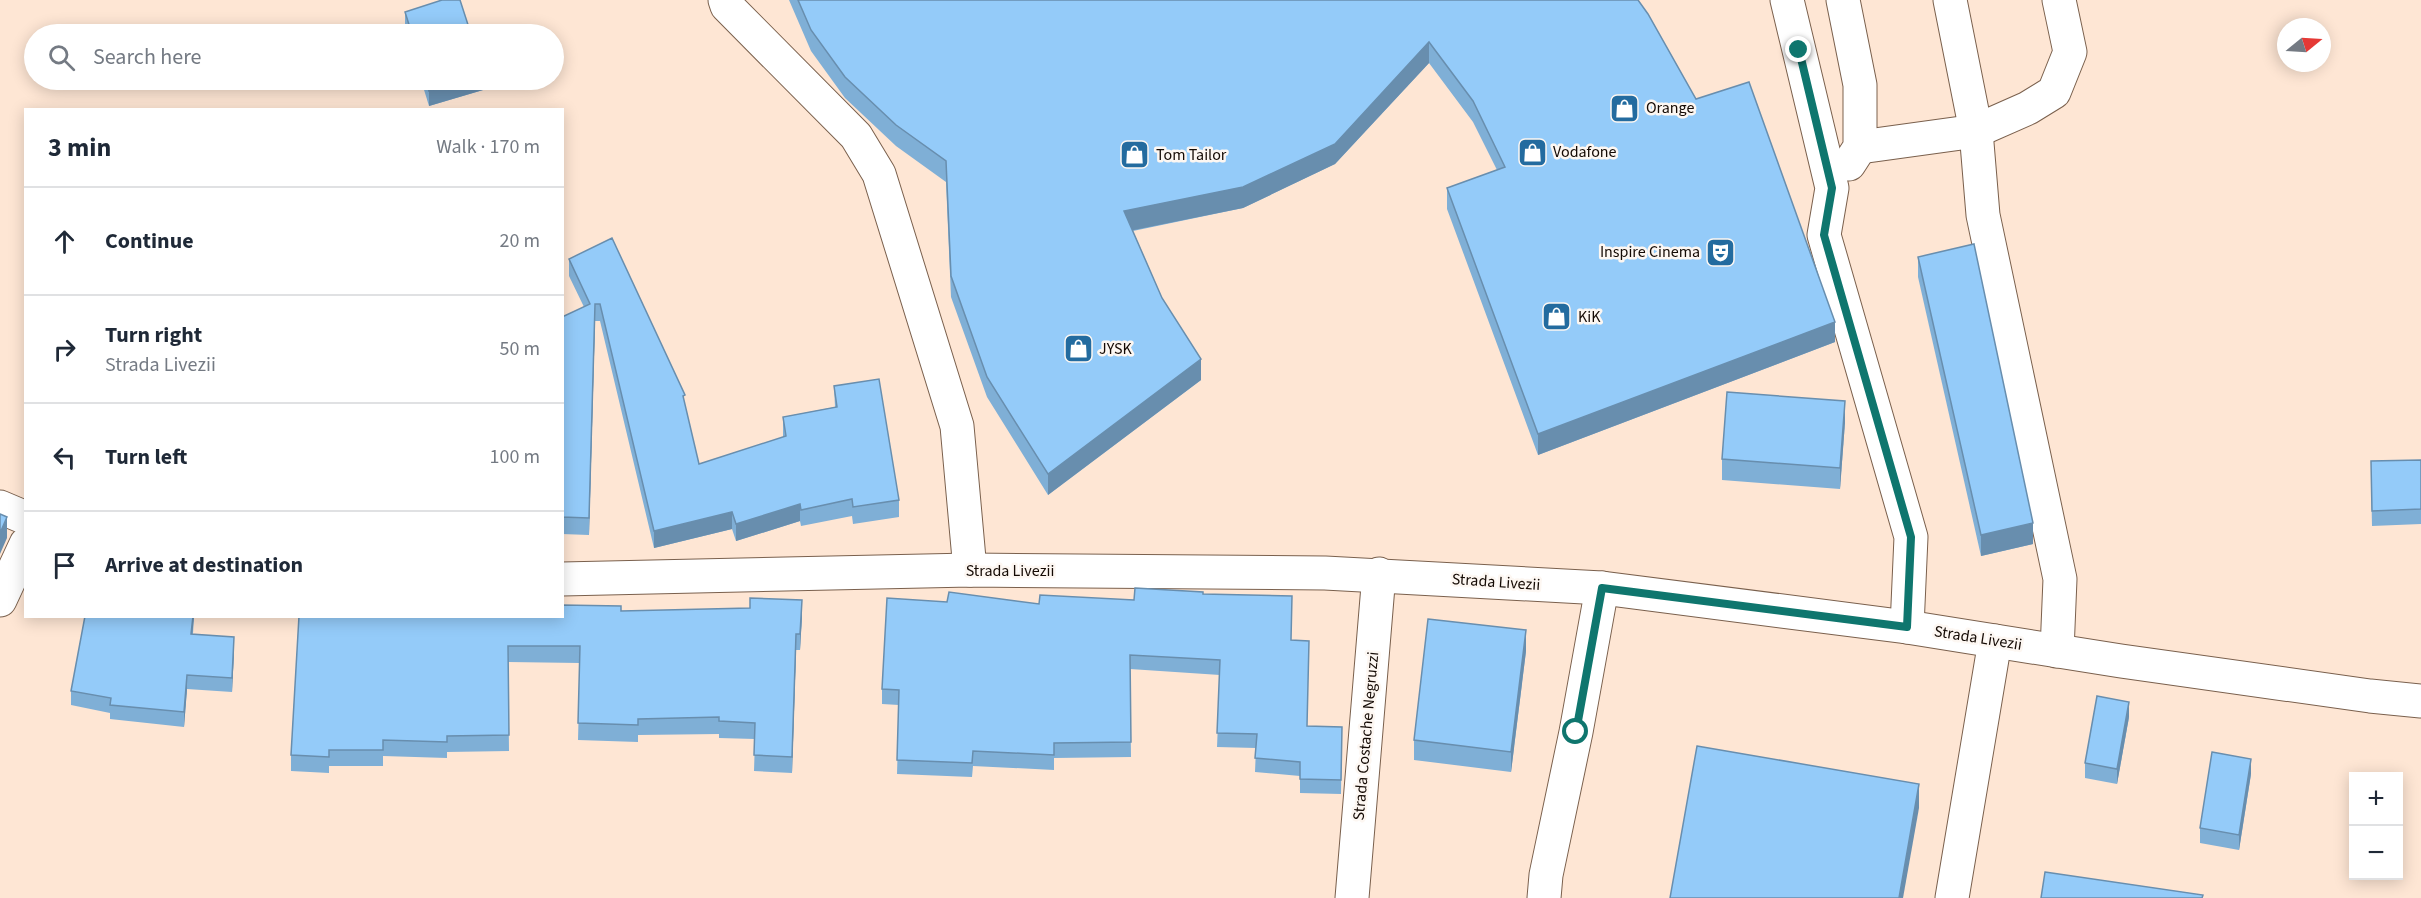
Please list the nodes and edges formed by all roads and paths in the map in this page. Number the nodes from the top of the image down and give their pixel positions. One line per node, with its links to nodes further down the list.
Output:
1 (725, 0): 12 (street)
2 (1787, 0): 8 (street)
3 (1844, 0): 7 (street)
4 (1950, 0): 6 (street)
5 (2059, 0): 6 (street)
6 (1976, 131): 7 (street); 19 (street)
7 (1860, 147): 8 (street)
8 (1832, 188): 17 (street)
9 (0, 507): 10 (street)
10 (24, 517)
11 (24, 548): 16 (street)
12 (970, 570): 13 (street, Strada Livezii); 14 (street, Strada Livezii)
13 (1379, 574): 15 (street, Strada Livezii); 21 (street, Strada Costache Negruzzi)
14 (564, 579)
15 (1602, 588): 17 (street, Strada Livezii); 22 (street)
16 (0, 600)
17 (1907, 627): 18 (street, Strada Livezii)
18 (1995, 641): 19 (street, Strada Livezii); 23 (street)
19 (2057, 651): 20 (street, Strada Livezii)
20 (2421, 700)
21 (1352, 898)
22 (1544, 898)
23 (1952, 898)

